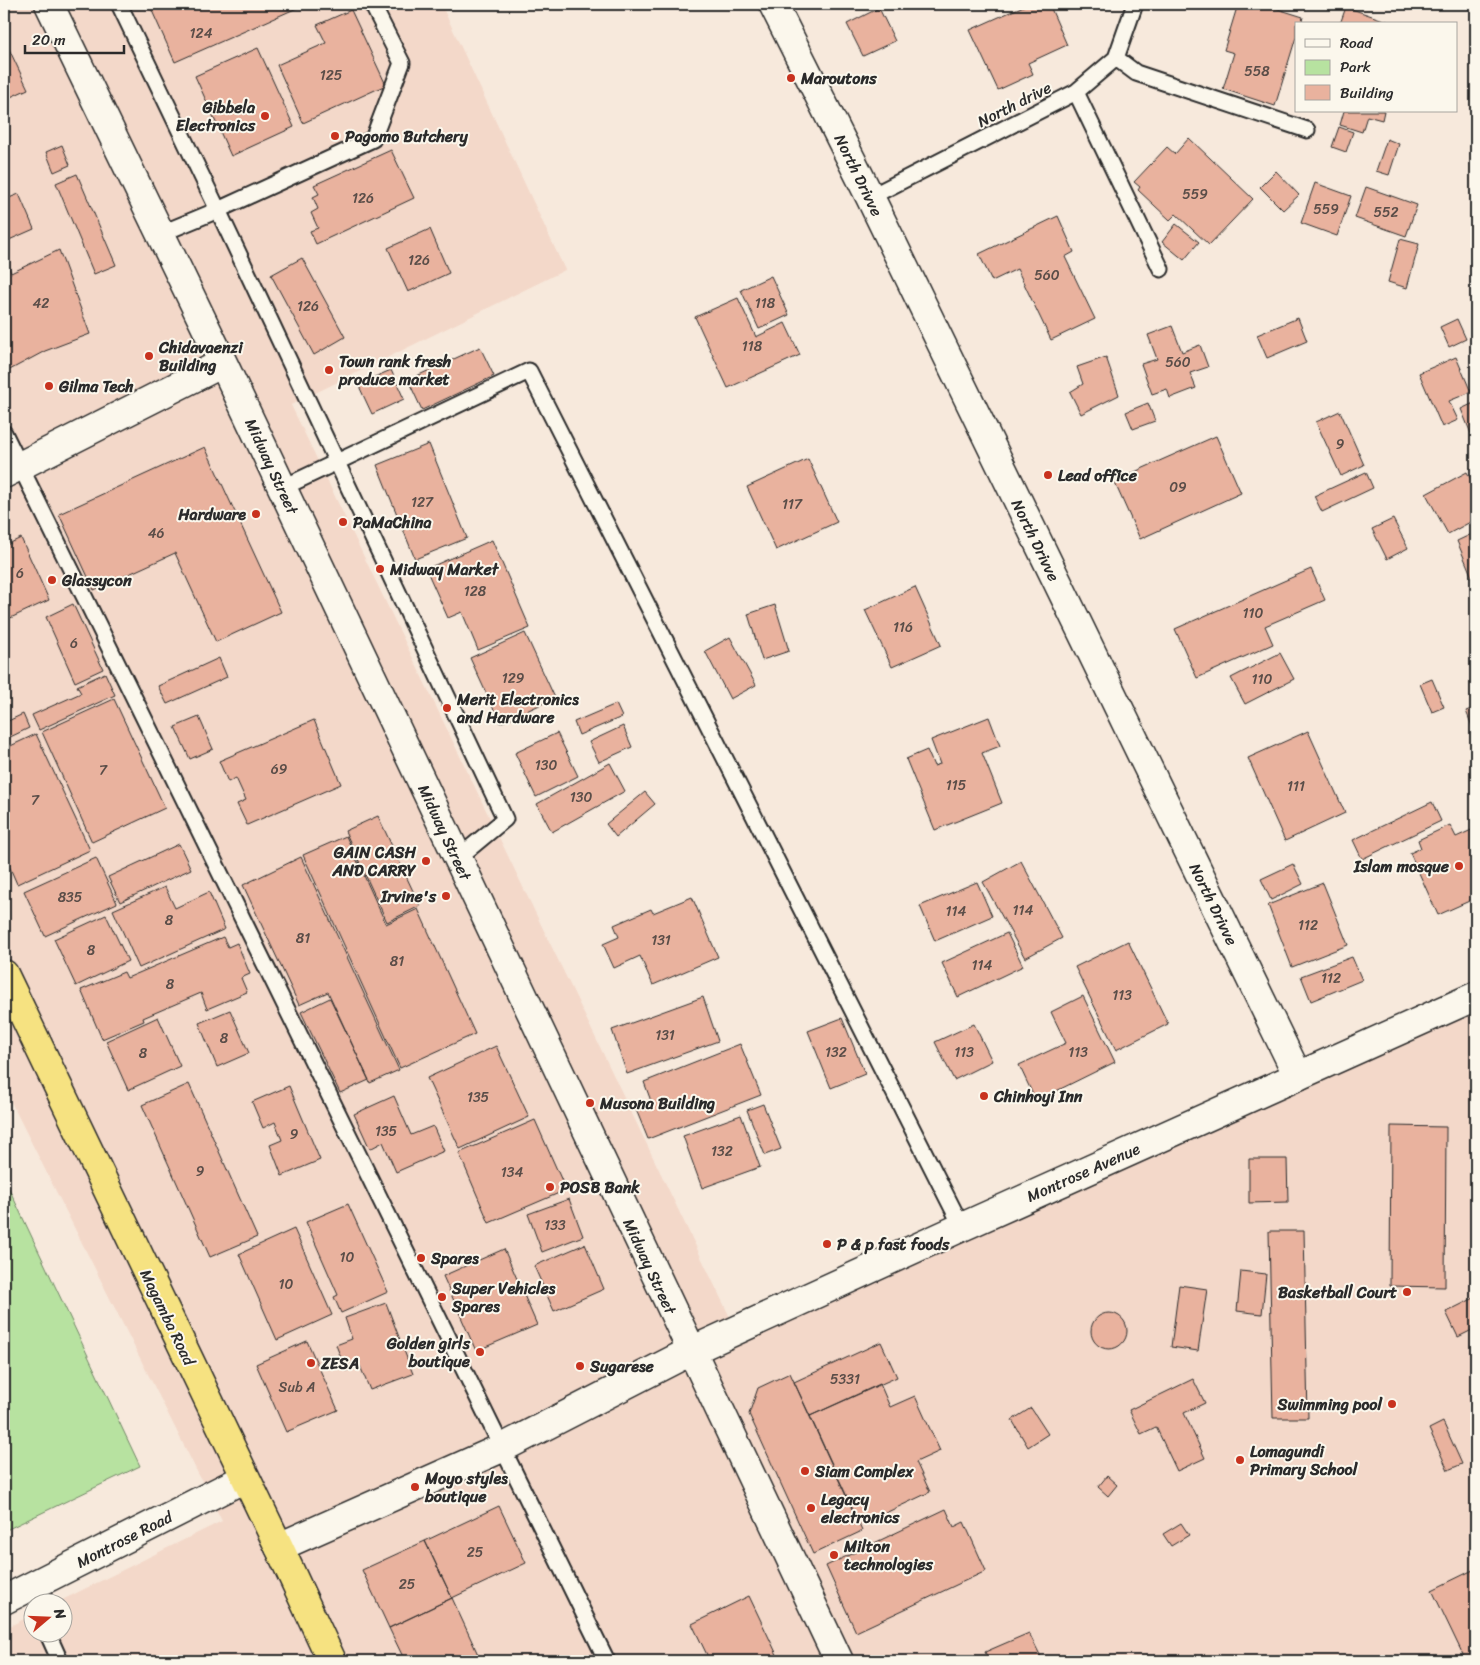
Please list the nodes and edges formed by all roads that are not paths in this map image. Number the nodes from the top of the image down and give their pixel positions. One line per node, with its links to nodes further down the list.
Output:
1 (49, 4): 11 (street, Midway Street)
2 (119, 4): 10 (lane)
3 (372, 4): 10 (lane)
4 (773, 4): 9 (street, North Drivve)
5 (1135, 4): 6 (lane)
6 (1116, 58): 7 (lane, North drive); 8 (lane)
7 (1076, 92): 9 (lane, North drive); 12 (lane)
8 (1307, 130)
9 (870, 198): 21 (street, North Drivve)
10 (218, 210): 11 (lane); 15 (lane)
11 (160, 234): 13 (street, Midway Street)
12 (1161, 269)
13 (223, 363): 16 (street); 17 (street, Midway Street)
14 (4, 433): 16 (lane)
15 (336, 462): 17 (lane); 18 (lane); 22 (lane)
16 (12, 470): 24 (lane)
17 (282, 488): 18 (street, Midway Street)
18 (458, 858): 23 (street, Midway Street)
19 (4, 974): 25 (highway, Magamba Road)
20 (1476, 996): 21 (street, Montrose Avenue)
21 (1298, 1076): 22 (street, Montrose Avenue)
22 (962, 1227): 23 (street, Montrose Avenue)
23 (691, 1351): 24 (street, Montrose Avenue); 32 (street, Midway Street)
24 (504, 1447): 26 (street, Montrose Avenue); 31 (lane)
25 (245, 1478): 26 (highway, Magamba Road); 27 (street, Montrose Road)
26 (279, 1547): 30 (highway, Magamba Road)
27 (21, 1597)
28 (51, 1642): 29 (lane)
29 (60, 1661)
30 (332, 1661)
31 (607, 1661)
32 (839, 1661)

